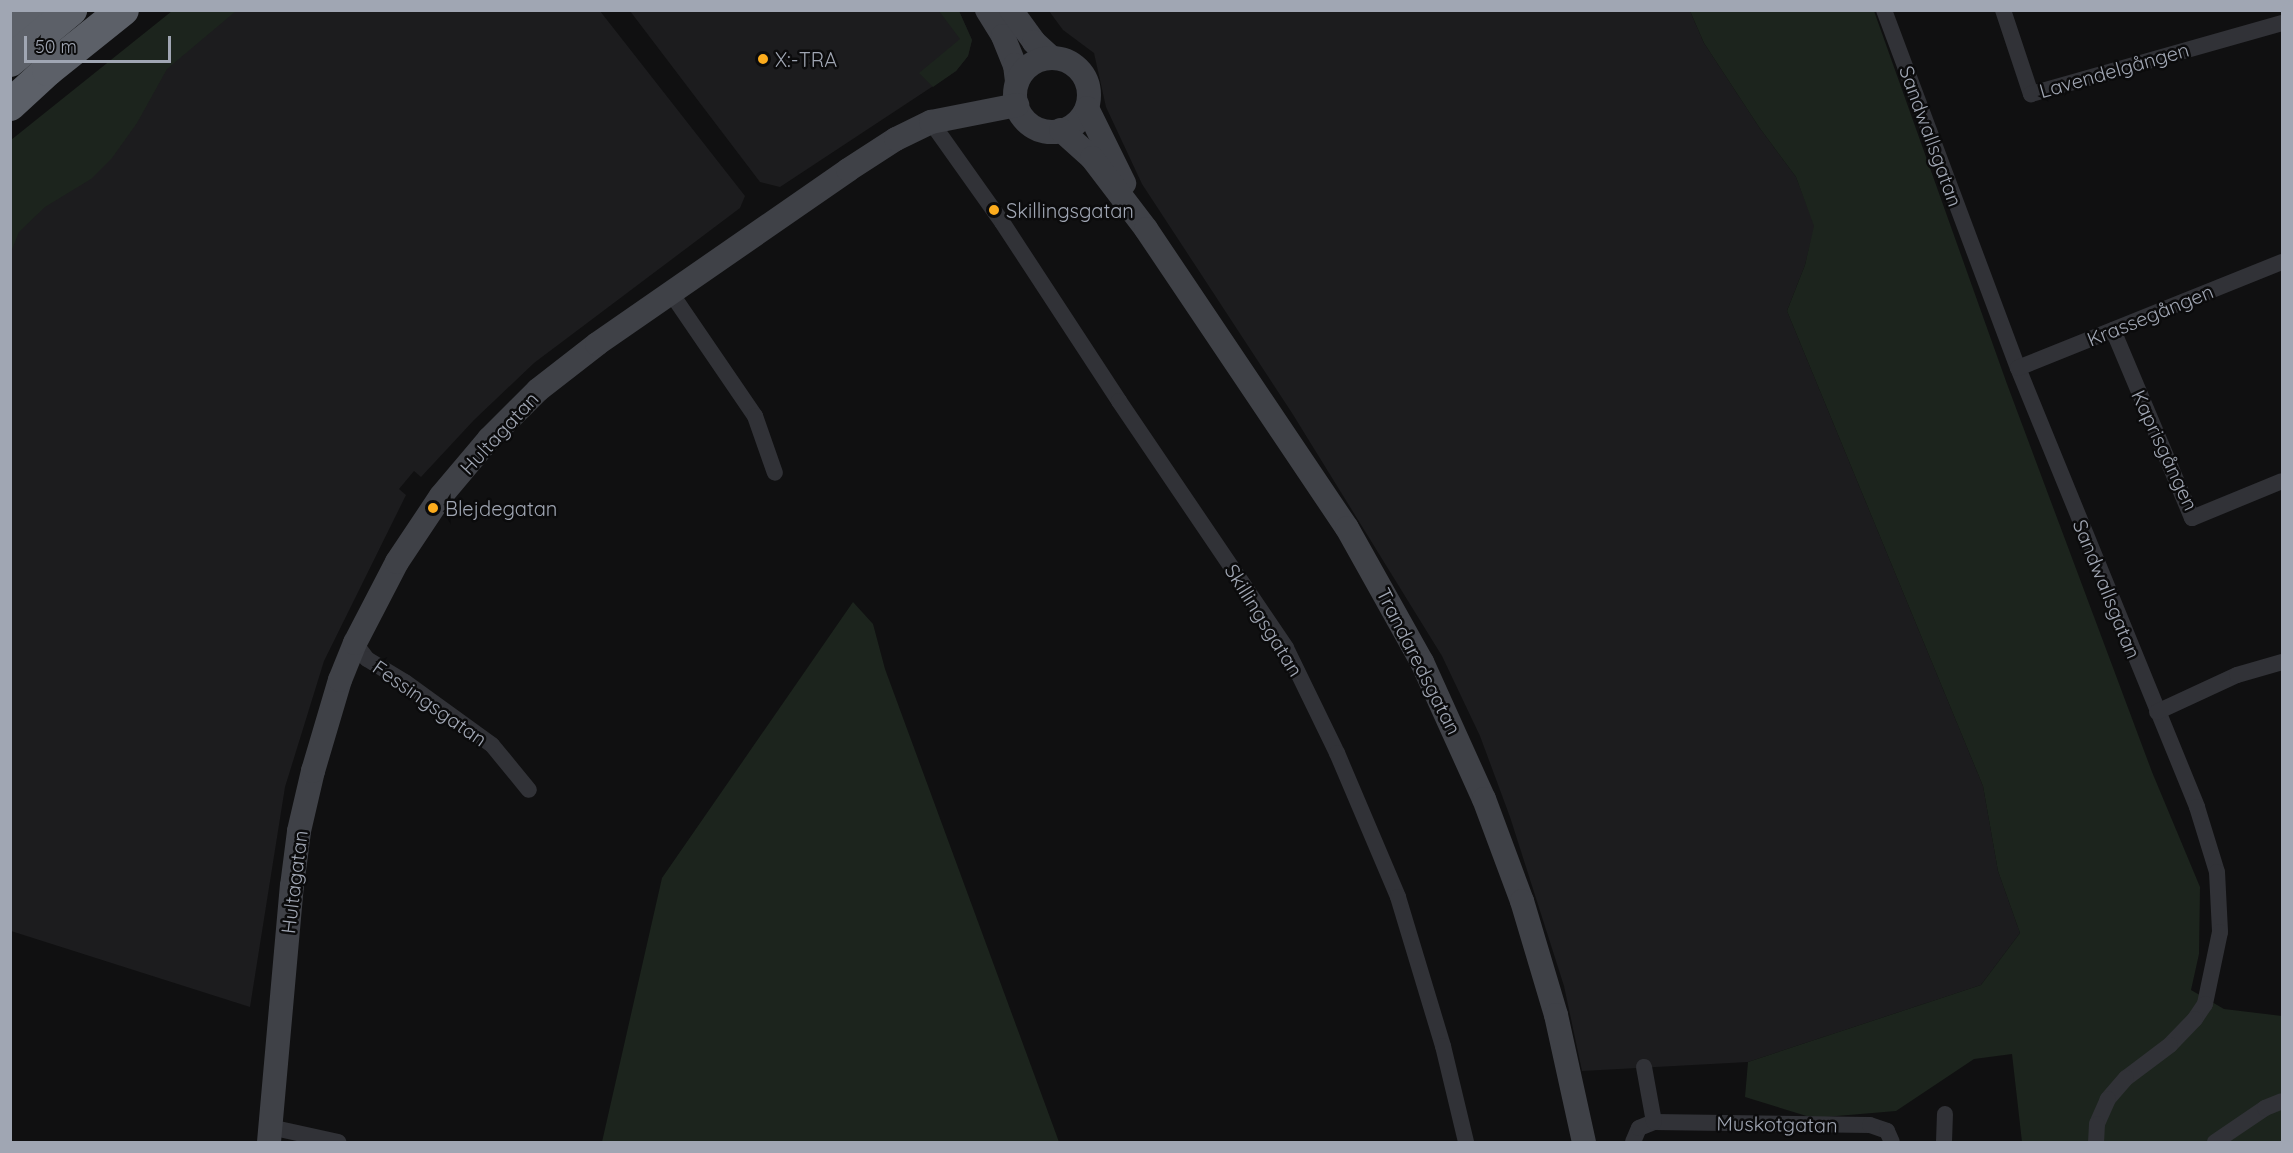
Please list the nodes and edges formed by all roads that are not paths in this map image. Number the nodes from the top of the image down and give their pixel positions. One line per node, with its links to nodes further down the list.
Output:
1 (30, 10): 9 (highway)
2 (71, 10): 11 (highway)
3 (123, 10): 13 (highway)
4 (987, 10): 12 (street)
5 (1011, 10): 10 (street, Trandaredsgatan)
6 (1884, 10): 21 (street, Sandwallsgatan)
7 (2002, 10): 8 (street, Lavendelgången)
8 (2283, 23)
9 (10, 30)
10 (1052, 58): 12 (street); 14 (street, Trandaredsgatan)
11 (10, 61)
12 (1017, 93): 15 (street, Hultagatan); 16 (street)
13 (10, 105)
14 (1087, 108): 16 (street); 17 (street, Trandaredsgatan)
15 (931, 122): 19 (street, Hultagatan); 34 (street, Skillingsgatan)
16 (1061, 130): 17 (street, Trandaredsgatan)
17 (1146, 229): 35 (street, Trandaredsgatan)
18 (2283, 262): 20 (street, Krassegången)
19 (671, 293): 22 (street); 24 (street, Hultagatan)
20 (2113, 330): 21 (street, Krassegången); 23 (street, Kaprisgången)
21 (2018, 368): 26 (street, Sandwallsgatan)
22 (775, 473)
23 (2283, 482)
24 (355, 643): 27 (street, Fessingsgatan); 32 (street, Hultagatan)
25 (2283, 662): 26 (street)
26 (2157, 712): 39 (street, Sandwallsgatan)
27 (529, 790)
28 (1644, 1068): 31 (street)
29 (2283, 1101): 40 (street)
30 (1945, 1114): 38 (street)
31 (1654, 1122): 36 (street); 37 (street, Muskotgatan)
32 (269, 1135): 33 (street)
33 (338, 1143)
34 (1466, 1143)
35 (1584, 1143)
36 (1633, 1143)
37 (1892, 1143)
38 (1944, 1143)
39 (2096, 1143)
40 (2215, 1143)

